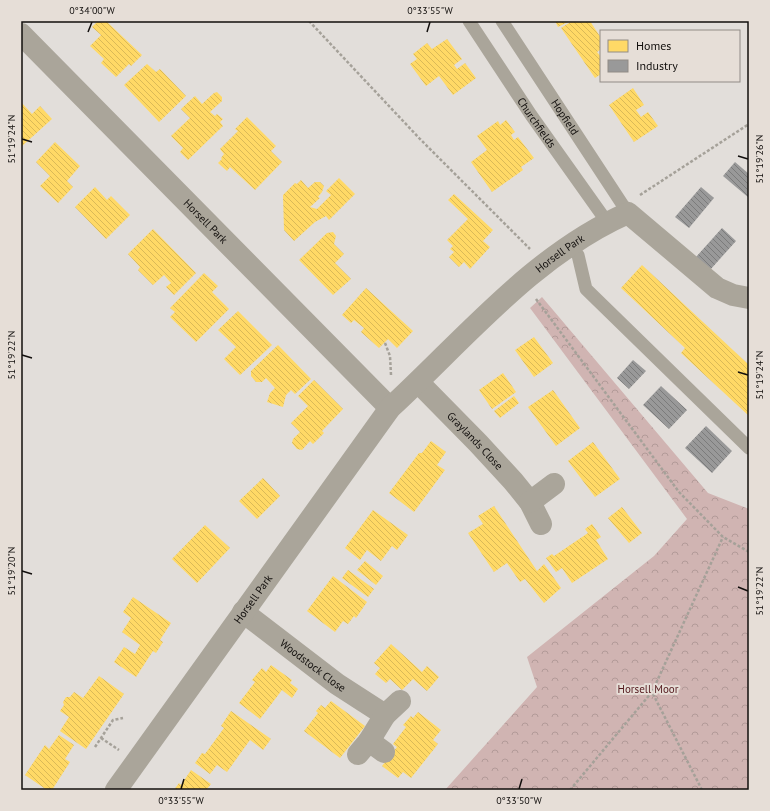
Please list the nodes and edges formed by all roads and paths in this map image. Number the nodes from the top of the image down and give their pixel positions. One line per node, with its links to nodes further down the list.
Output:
1 (309, 21): 9 (path)
2 (469, 21): 7 (lane, Churchfields)
3 (502, 21): 6 (lane, Hopfield)
4 (21, 34): 13 (street, Horsell Park)
5 (749, 124): 6 (path)
6 (626, 209): 7 (street, Horsell Park); 11 (street)
7 (607, 222): 8 (street, Horsell Park)
8 (570, 246): 9 (street, Horsell Park); 14 (lane)
9 (544, 264): 10 (street, Horsell Park)
10 (523, 282): 12 (street, Horsell Park); 18 (path)
11 (749, 298)
12 (418, 382): 13 (street, Horsell Park); 16 (street, Graylands Close)
13 (390, 408): 20 (street, Horsell Park)
14 (749, 448)
15 (554, 484): 16 (street)
16 (530, 502): 17 (street, Graylands Close)
17 (541, 524)
18 (723, 537): 19 (path); 21 (path)
19 (749, 552)
20 (243, 612): 24 (street, Woodstock Close); 25 (street, Horsell Park)
21 (652, 692): 26 (path); 27 (path)
22 (123, 718): 23 (path)
23 (95, 747)
24 (370, 749)
25 (116, 790)
26 (570, 790)
27 (702, 790)

